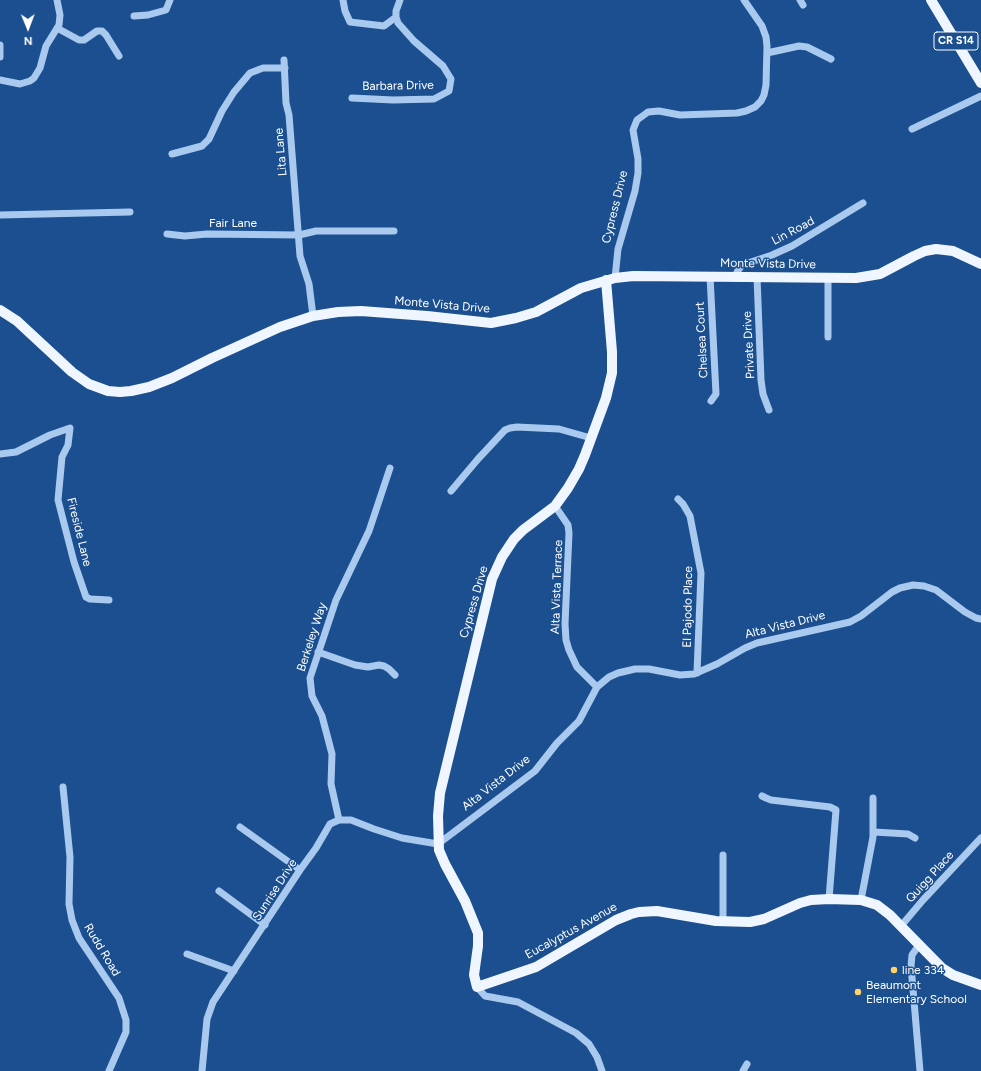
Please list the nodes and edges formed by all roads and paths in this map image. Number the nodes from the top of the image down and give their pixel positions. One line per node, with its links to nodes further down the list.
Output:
1 (57, 0): 9 (street)
2 (170, 0): 7 (street)
3 (343, 0): 8 (street)
4 (400, 0): 8 (street)
5 (744, 0): 11 (street, Cypress Drive)
6 (930, 0): 18 (main road, CR S14)
7 (134, 16)
8 (396, 17): 20 (street, Barbara Drive)
9 (57, 28): 12 (street); 17 (street)
10 (0, 45): 13 (street)
11 (767, 53): 14 (street); 34 (street, Cypress Drive)
12 (119, 56)
13 (0, 57)
14 (831, 59)
15 (284, 60): 16 (street, Lita Lane)
16 (285, 68): 22 (street); 28 (street, Lita Lane)
17 (0, 80)
18 (981, 83)
19 (981, 96): 21 (street)
20 (352, 98)
21 (912, 129)
22 (172, 154)
23 (863, 203): 31 (street, Lin Road)
24 (130, 212): 25 (street)
25 (0, 215)
26 (394, 231): 28 (street)
27 (167, 234): 28 (street, Fair Lane)
28 (299, 235): 36 (street, Lita Lane)
29 (981, 264): 33 (main road, Monte Vista Drive)
30 (710, 276): 31 (main road, Monte Vista Drive); 34 (main road, Monte Vista Drive); 38 (street, Chelsea Court)
31 (736, 277): 32 (main road, Monte Vista Drive)
32 (757, 277): 33 (main road, Monte Vista Drive); 39 (street, Private Drive)
33 (828, 278): 37 (street)
34 (610, 279): 36 (main road, Monte Vista Drive); 40 (main road, Cypress Drive)
35 (0, 310): 36 (main road, Monte Vista Drive)
36 (313, 316)
37 (828, 337)
38 (711, 402)
39 (768, 410)
40 (591, 438): 43 (street); 45 (main road, Cypress Drive)
41 (0, 454): 46 (street, Fireside Lane)
42 (390, 468): 48 (street, Berkeley Way)
43 (451, 491)
44 (678, 499): 49 (street, El Pajodo Place)
45 (555, 506): 51 (street, Alta Vista Terrace); 60 (main road, Cypress Drive)
46 (109, 600)
47 (981, 618): 49 (street, Alta Vista Drive)
48 (318, 652): 50 (street); 55 (street, Berkeley Way)
49 (697, 673): 51 (street, Alta Vista Drive)
50 (395, 675)
51 (597, 687): 60 (street, Alta Vista Drive)
52 (63, 787): 75 (street, Rudd Road)
53 (762, 796): 64 (street)
54 (873, 798): 57 (street)
55 (339, 820): 60 (street); 62 (street, Sunrise Drive)
56 (240, 826): 62 (street)
57 (874, 832): 58 (street); 65 (street)
58 (916, 838)
59 (978, 840): 68 (street, Quigg Place)
60 (438, 844): 73 (main road)
61 (723, 856): 66 (street)
62 (300, 870): 67 (street, Sunrise Drive)
63 (219, 891): 67 (street)
64 (829, 899): 65 (main road, Eucalyptus Avenue); 66 (main road, Eucalyptus Avenue)
65 (861, 900): 68 (main road, Eucalyptus Avenue)
66 (723, 922): 73 (main road, Eucalyptus Avenue)
67 (265, 925): 71 (street, Sunrise Drive)
68 (901, 926): 69 (main road, Eucalyptus Avenue)
69 (919, 945): 72 (main road, Eucalyptus Avenue); 79 (street)
70 (187, 954): 71 (street)
71 (234, 971): 76 (street, Sunrise Drive)
72 (981, 985)
73 (477, 987): 77 (street)
74 (747, 1064): 78 (street)
75 (109, 1071)
76 (202, 1071)
77 (602, 1071)
78 (743, 1071)
79 (920, 1071)

